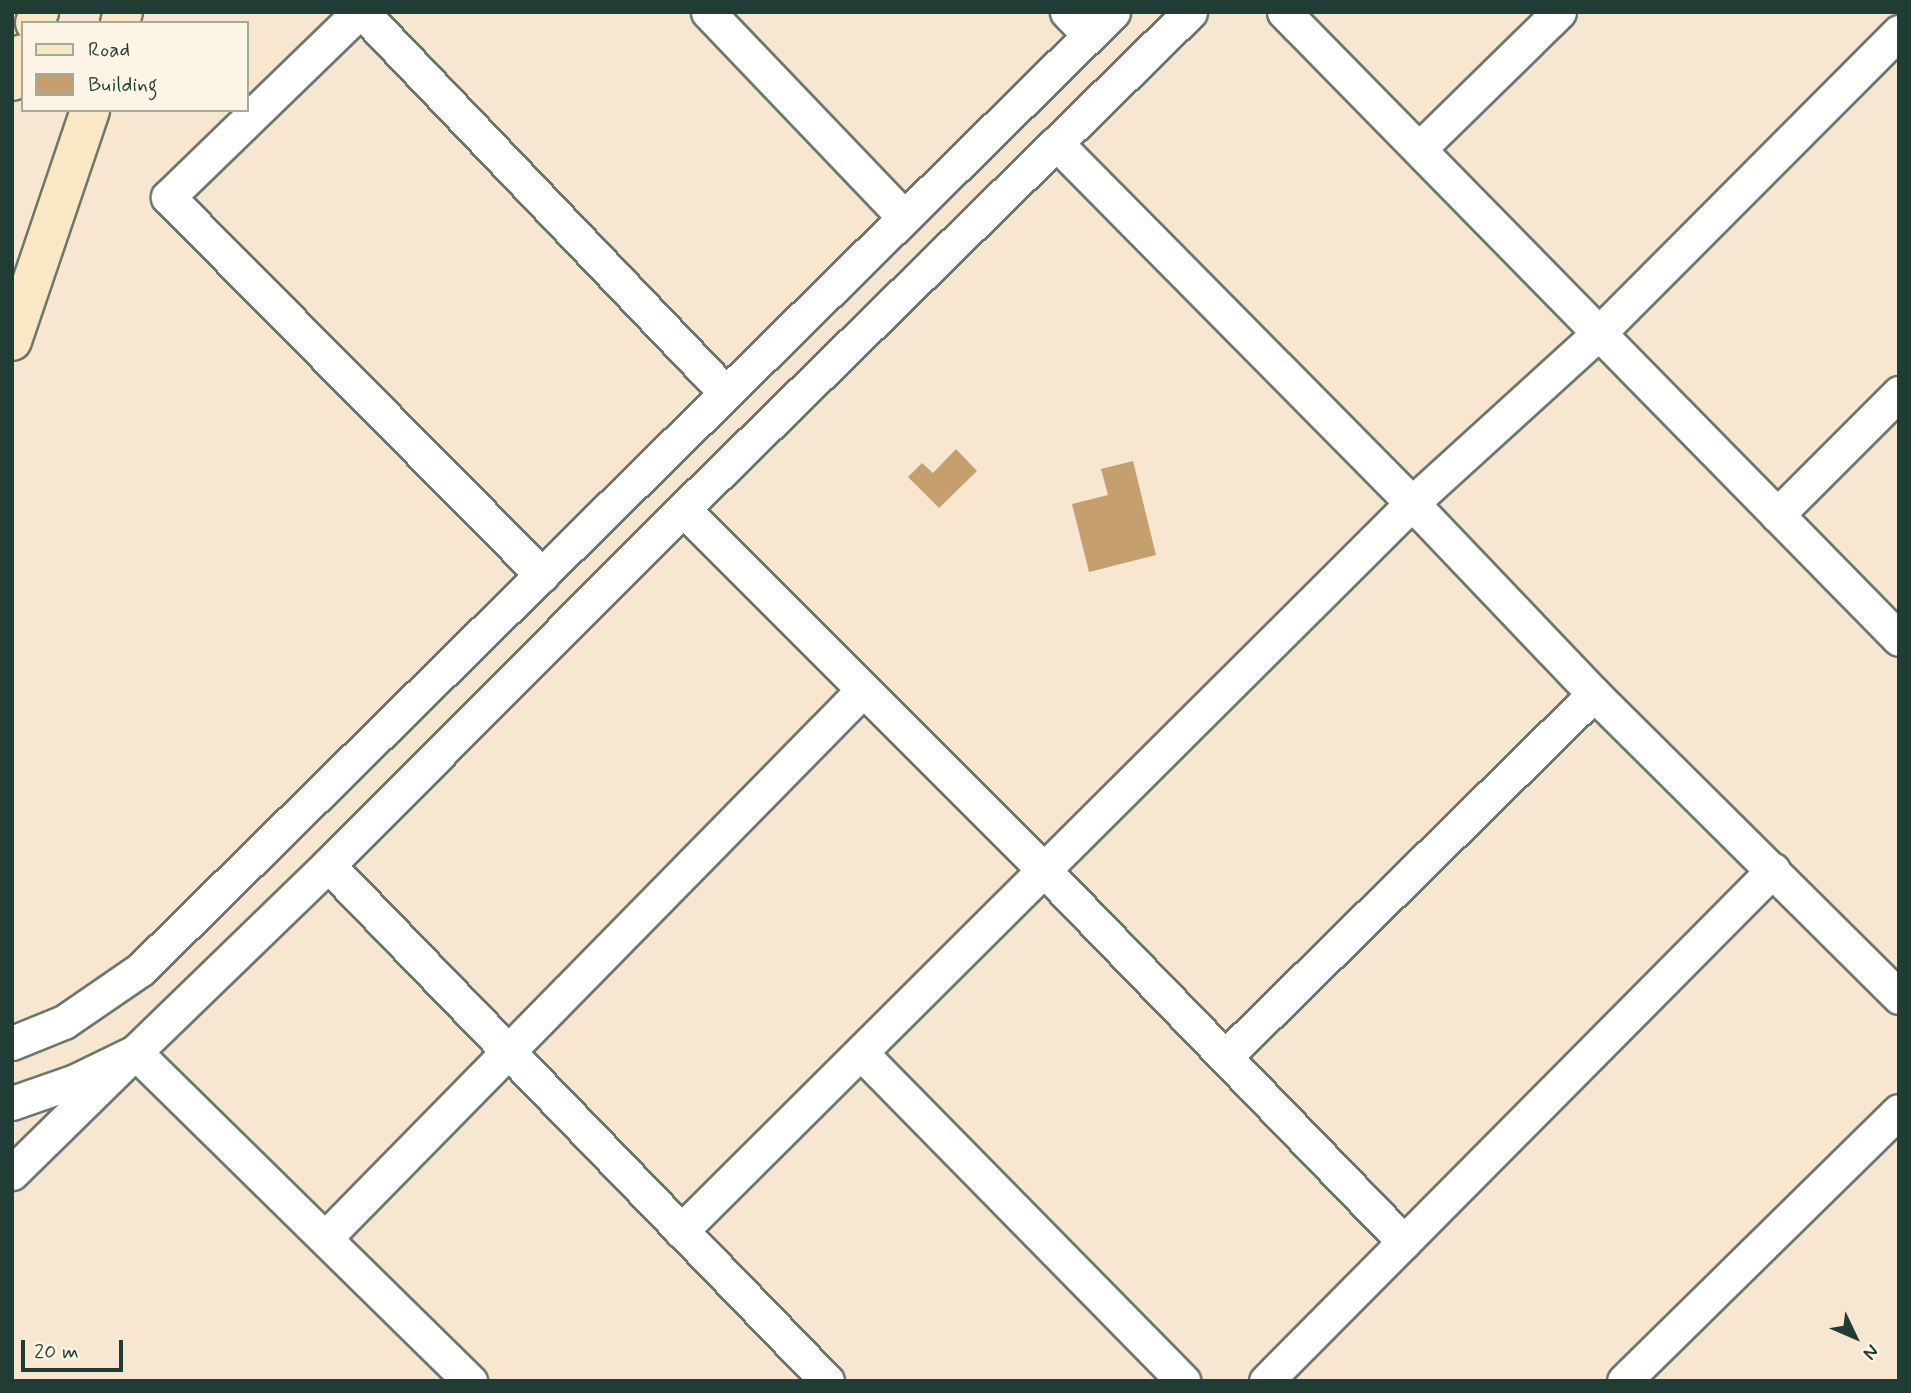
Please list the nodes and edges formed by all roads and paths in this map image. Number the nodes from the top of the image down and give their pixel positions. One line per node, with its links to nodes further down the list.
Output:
1 (361, 12): 17 (street); 22 (street)
2 (708, 12): 14 (street)
3 (1114, 12): 7 (street)
4 (1190, 12): 12 (street)
5 (1284, 12): 13 (street)
6 (1559, 12): 13 (street)
7 (1078, 24): 14 (street)
8 (1899, 32): 15 (street)
9 (21, 59): 10 (main road)
10 (12, 81)
11 (89, 112): 16 (main road)
12 (1056, 143): 19 (street); 20 (street)
13 (1419, 149): 15 (street)
14 (904, 216): 17 (street)
15 (1599, 333): 19 (street); 21 (street)
16 (12, 341)
17 (726, 393): 22 (street)
18 (1899, 393): 21 (street)
19 (1412, 503): 25 (street); 27 (street)
20 (682, 509): 24 (street); 26 (street)
21 (1777, 515): 23 (street)
22 (542, 575): 30 (street)
23 (1899, 639)
24 (863, 690): 27 (street); 32 (street)
25 (1594, 694): 28 (street); 34 (street)
26 (328, 866): 31 (street); 32 (street)
27 (1044, 869): 33 (street); 34 (street)
28 (1773, 870): 29 (street); 40 (street)
29 (1899, 997)
30 (12, 1043)
31 (135, 1052): 35 (street); 37 (street); 39 (street)
32 (508, 1052): 38 (street); 39 (street)
33 (861, 1053): 38 (street); 43 (street)
34 (1225, 1057): 40 (street)
35 (12, 1104)
36 (1899, 1111): 45 (street)
37 (12, 1173)
38 (681, 1231): 42 (street)
39 (326, 1237): 41 (street)
40 (1404, 1242): 44 (street)
41 (470, 1381)
42 (827, 1381)
43 (1183, 1381)
44 (1266, 1381)
45 (1624, 1381)

